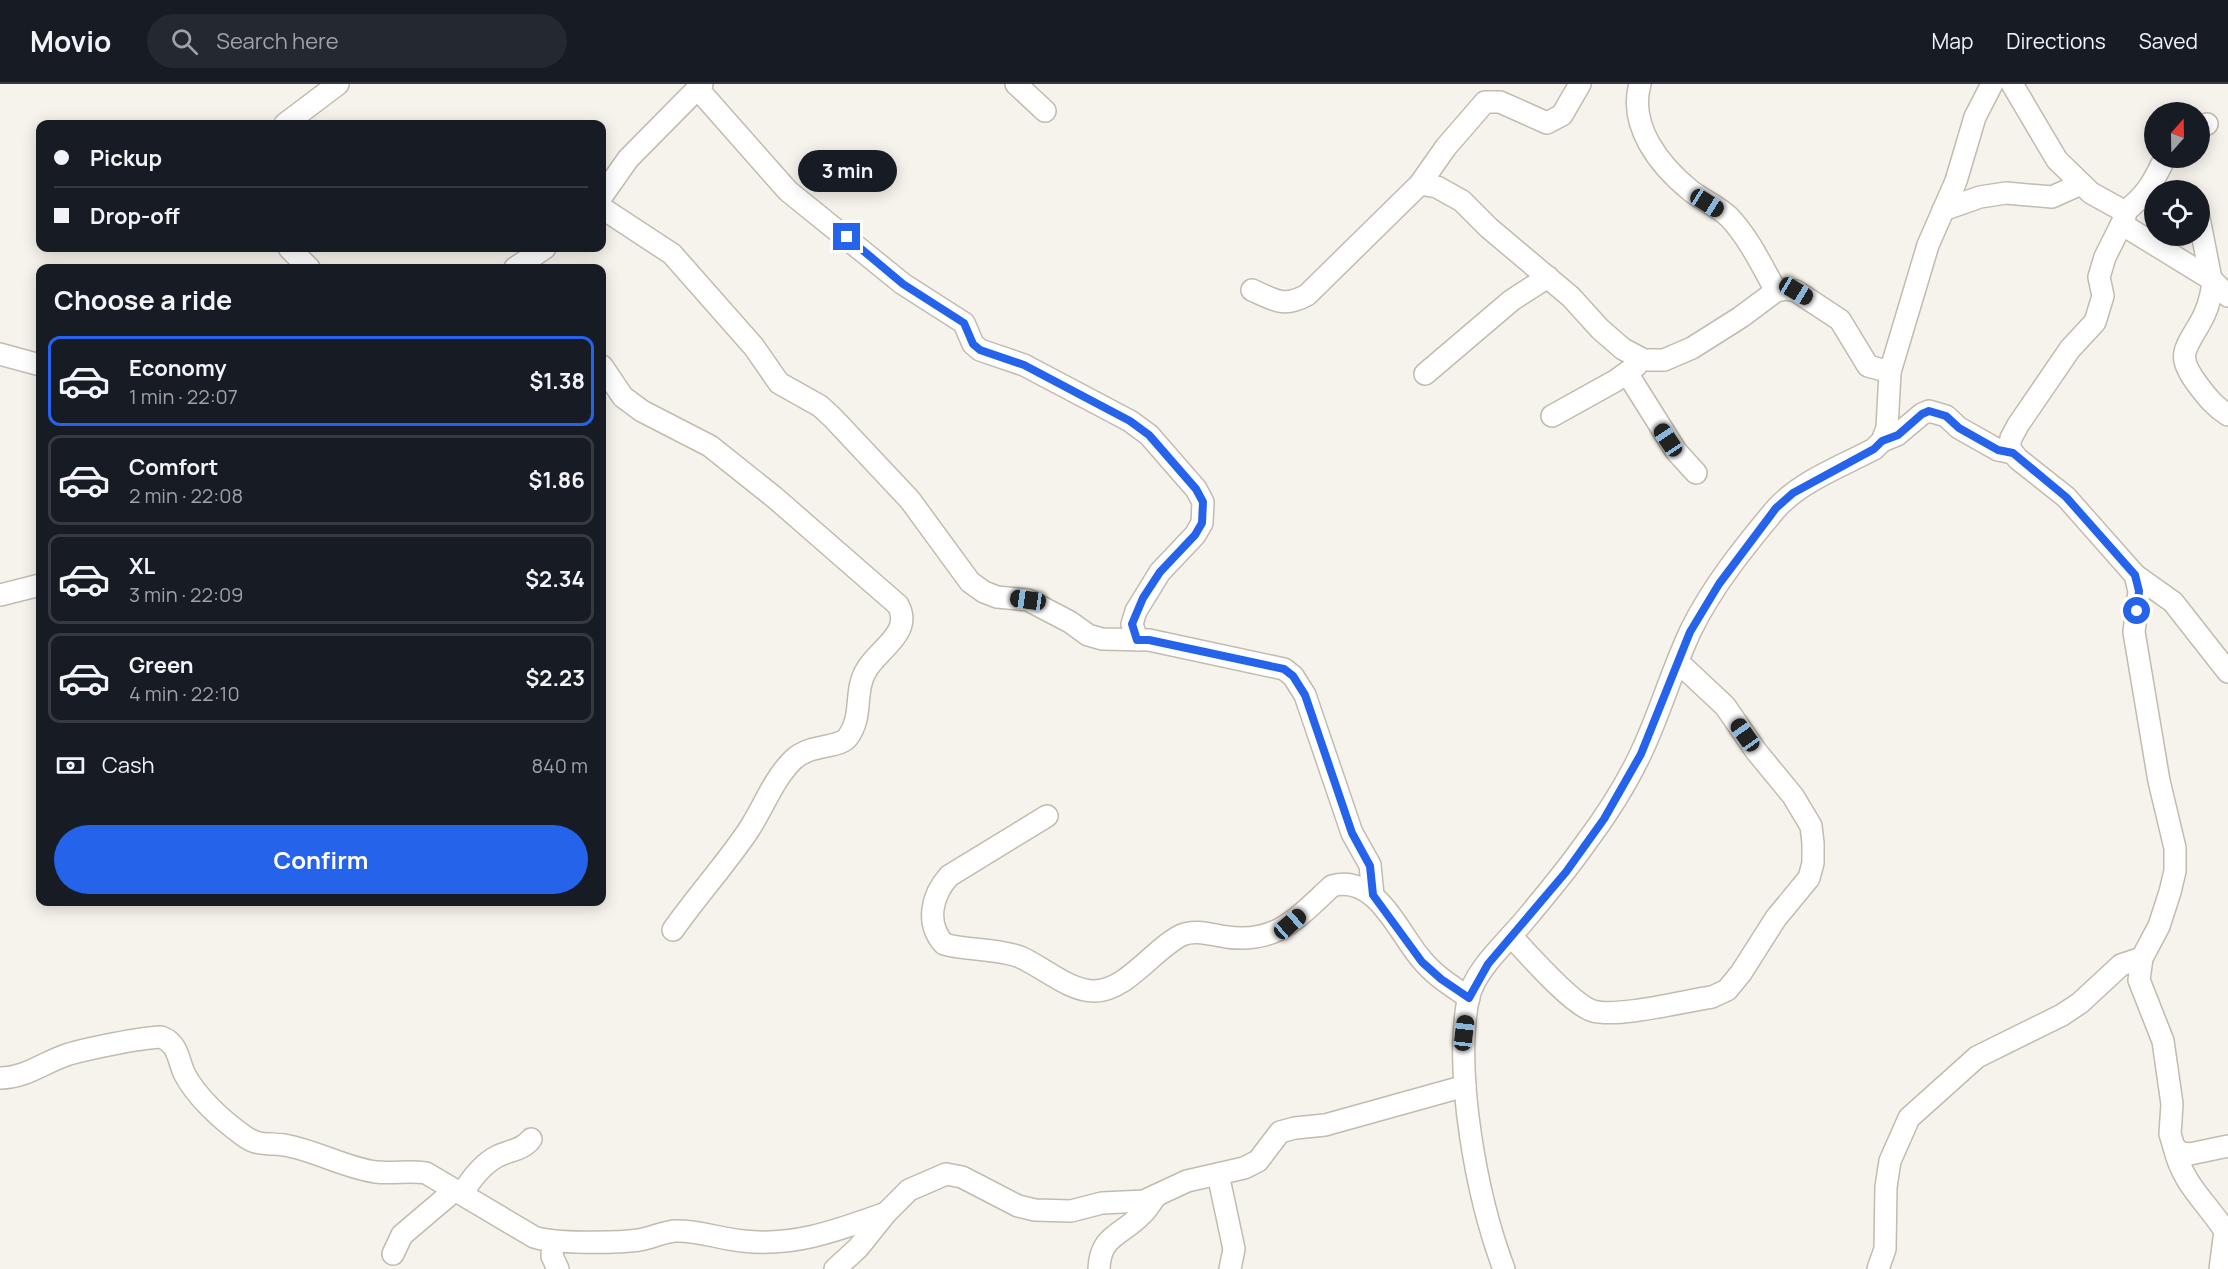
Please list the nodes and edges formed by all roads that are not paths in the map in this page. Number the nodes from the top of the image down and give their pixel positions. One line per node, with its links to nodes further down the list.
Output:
1 (338, 84): 9 (street)
2 (1016, 84): 8 (street)
3 (1580, 84): 10 (street)
4 (1640, 84): 25 (street)
5 (2012, 84): 11 (street)
6 (700, 86): 12 (street); 41 (street)
7 (1985, 87): 14 (street)
8 (1045, 111)
9 (290, 120)
10 (1420, 184): 22 (street); 24 (street)
11 (2082, 184): 14 (street); 16 (street)
12 (606, 190)
13 (2144, 197): 16 (street)
14 (1943, 210): 30 (street)
15 (606, 211): 41 (street)
16 (2123, 219): 23 (street); 36 (street)
17 (2206, 246): 23 (street)
18 (293, 252): 20 (street)
19 (540, 252): 21 (street)
20 (305, 264)
21 (525, 264)
22 (1548, 277): 27 (street); 32 (street)
23 (2217, 286): 33 (street)
24 (1252, 290)
25 (1776, 291): 27 (street); 30 (street)
26 (0, 354): 28 (street)
27 (1644, 360): 31 (street)
28 (36, 364)
29 (606, 372): 46 (street)
30 (1890, 372): 35 (street)
31 (1627, 373): 34 (street); 37 (street)
32 (1425, 374)
33 (2228, 415)
34 (1552, 416)
35 (1882, 441): 36 (street); 42 (street)
36 (2013, 453): 38 (street)
37 (1696, 473)
38 (2135, 575): 43 (street); 48 (street)
39 (36, 586): 40 (street)
40 (0, 595)
41 (1137, 640): 45 (street)
42 (1678, 662): 47 (street); 47 (street)
43 (2228, 672)
44 (1047, 816): 45 (street)
45 (1373, 895): 49 (street)
46 (673, 930)
47 (1511, 936): 49 (street)
48 (2142, 958): 54 (street); 66 (street)
49 (1469, 998): 51 (street)
50 (0, 1078): 56 (street)
51 (1465, 1086): 55 (street); 65 (street)
52 (531, 1139): 56 (street)
53 (2228, 1146): 54 (street)
54 (2174, 1147): 67 (street)
55 (1218, 1174): 57 (street); 64 (street)
56 (459, 1192): 59 (street); 60 (street)
57 (1156, 1196): 58 (street); 63 (street)
58 (886, 1213): 59 (street); 62 (street)
59 (553, 1241): 61 (street)
60 (393, 1254)
61 (558, 1269)
62 (835, 1269)
63 (1099, 1269)
64 (1230, 1269)
65 (1504, 1269)
66 (1878, 1269)
67 (2220, 1269)

